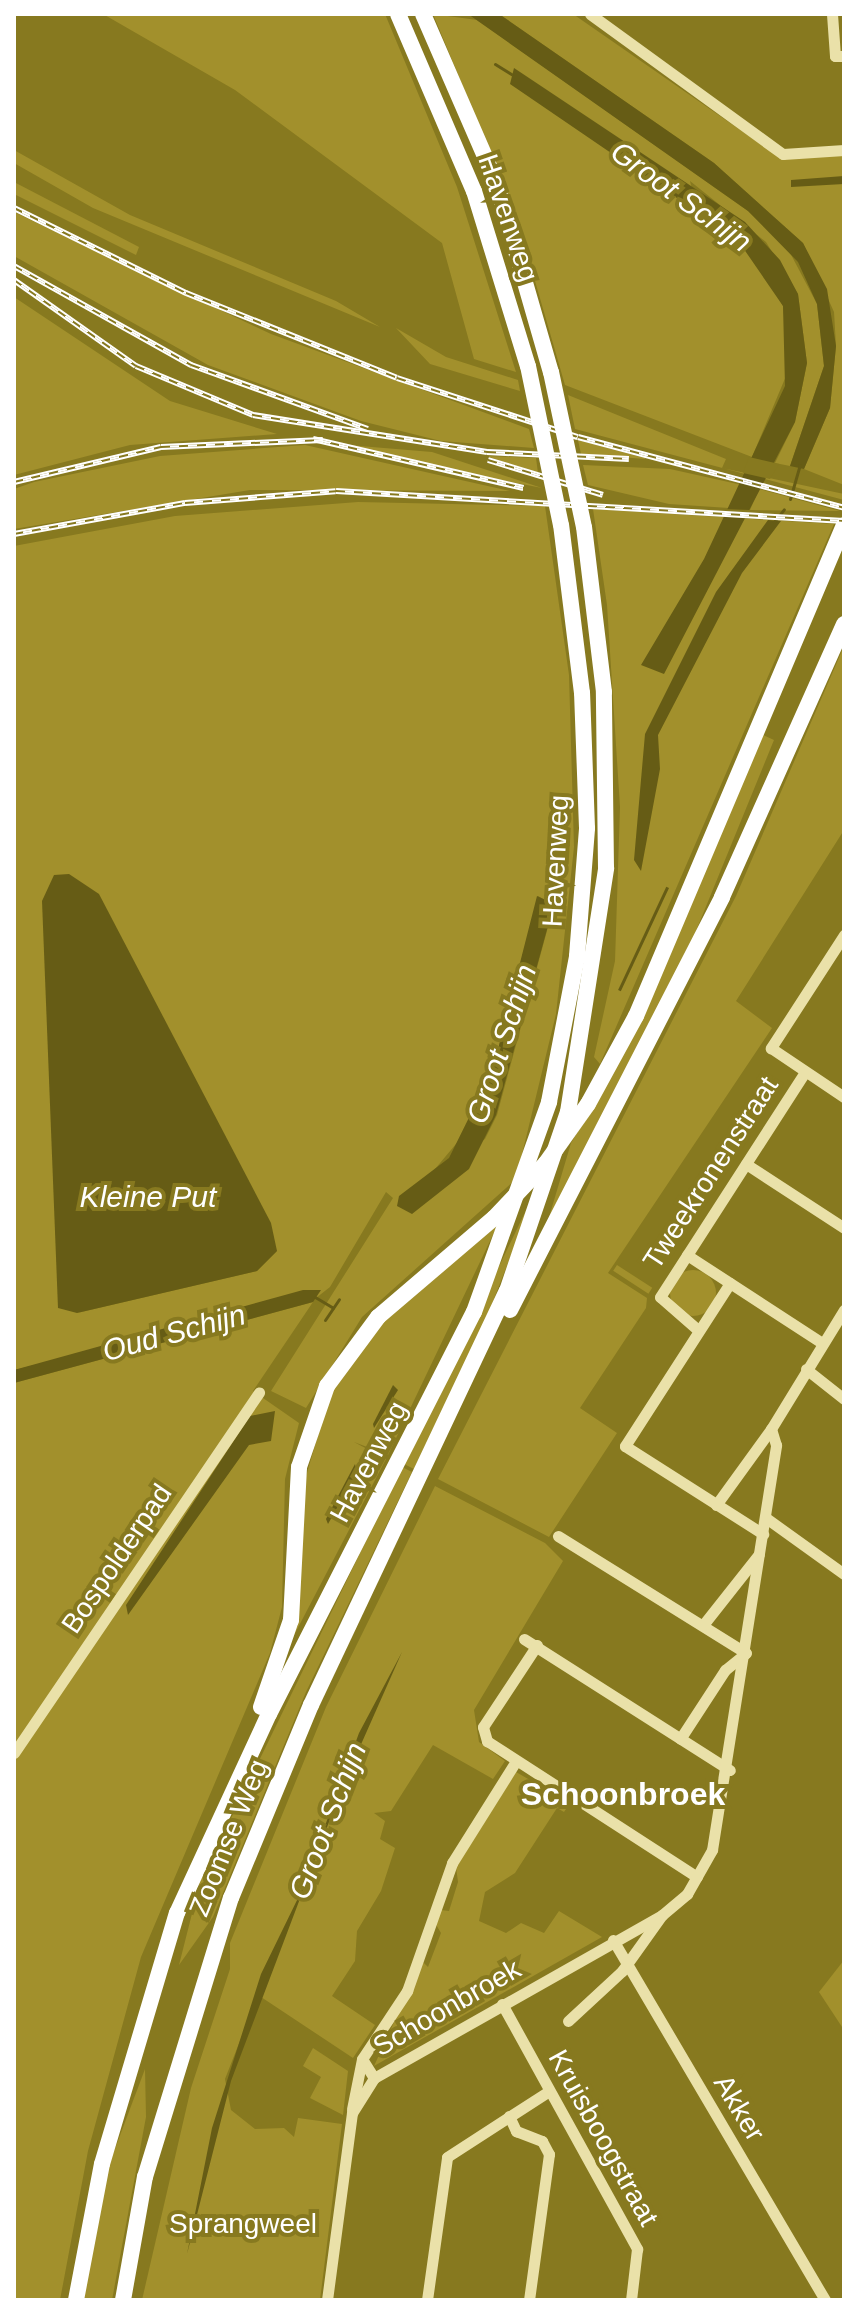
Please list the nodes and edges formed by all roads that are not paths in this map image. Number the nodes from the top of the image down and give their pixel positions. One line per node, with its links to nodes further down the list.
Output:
1 (398, 14): 38 (highway, Havenweg, bridge)
2 (423, 14): 22 (highway, Havenweg, bridge)
3 (590, 14): 6 (street)
4 (832, 14): 5 (street)
5 (844, 56)
6 (844, 150)
7 (844, 525): 38 (highway, bridge)
8 (844, 624): 22 (highway)
9 (844, 935): 10 (street, Tweekronenstraat)
10 (805, 1072): 11 (street); 12 (street, Tweekronenstraat)
11 (844, 1097)
12 (746, 1164): 13 (street); 14 (street, Tweekronenstraat)
13 (844, 1228)
14 (687, 1255): 15 (street); 17 (street, Tweekronenstraat)
15 (730, 1283): 17 (street); 18 (street)
16 (844, 1310): 18 (street)
17 (698, 1330): 24 (street)
18 (822, 1343): 19 (street)
19 (806, 1369): 21 (street); 23 (street)
20 (259, 1392): 35 (street, Bospolderpad)
21 (844, 1399)
22 (449, 1420): 50 (highway, Zoomse Weg)
23 (771, 1429): 24 (street); 25 (street, Schoonbroek)
24 (716, 1505): 26 (street)
25 (766, 1518): 26 (street, Schoonbroek); 29 (street)
26 (763, 1534): 28 (street, Schoonbroek)
27 (558, 1536): 30 (street)
28 (759, 1554): 30 (street, Schoonbroek); 33 (street, Schoonbroek)
29 (844, 1574)
30 (703, 1625): 33 (street)
31 (524, 1639): 32 (street)
32 (537, 1645): 34 (street); 36 (street)
33 (746, 1653): 34 (street); 37 (street, Schoonbroek)
34 (680, 1739): 37 (street)
35 (14, 1753)
36 (516, 1761): 39 (street); 45 (street)
37 (730, 1770): 39 (street, Schoonbroek)
38 (224, 1808): 51 (highway, Zoomse Weg)
39 (697, 1877): 40 (street, Schoonbroek)
40 (662, 1915): 41 (street, Schoonbroek); 42 (street, Schoonbroek)
41 (613, 1940): 42 (street, Akker); 43 (street, Schoonbroek)
42 (627, 1965): 44 (street, Schoonbroek); 56 (street, Akker)
43 (502, 2004): 46 (street, Schoonbroek); 47 (street, Kruisboogstraat)
44 (568, 2021)
45 (362, 2059): 46 (street); 48 (street)
46 (374, 2078): 48 (street, Schoonbroek)
47 (549, 2091): 49 (street); 55 (street, Kruisboogstraat)
48 (352, 2113): 52 (street, Schoonbroek)
49 (509, 2116): 53 (street); 54 (street)
50 (123, 2298)
51 (76, 2300)
52 (327, 2300)
53 (427, 2300)
54 (529, 2300)
55 (631, 2300)
56 (825, 2300)

